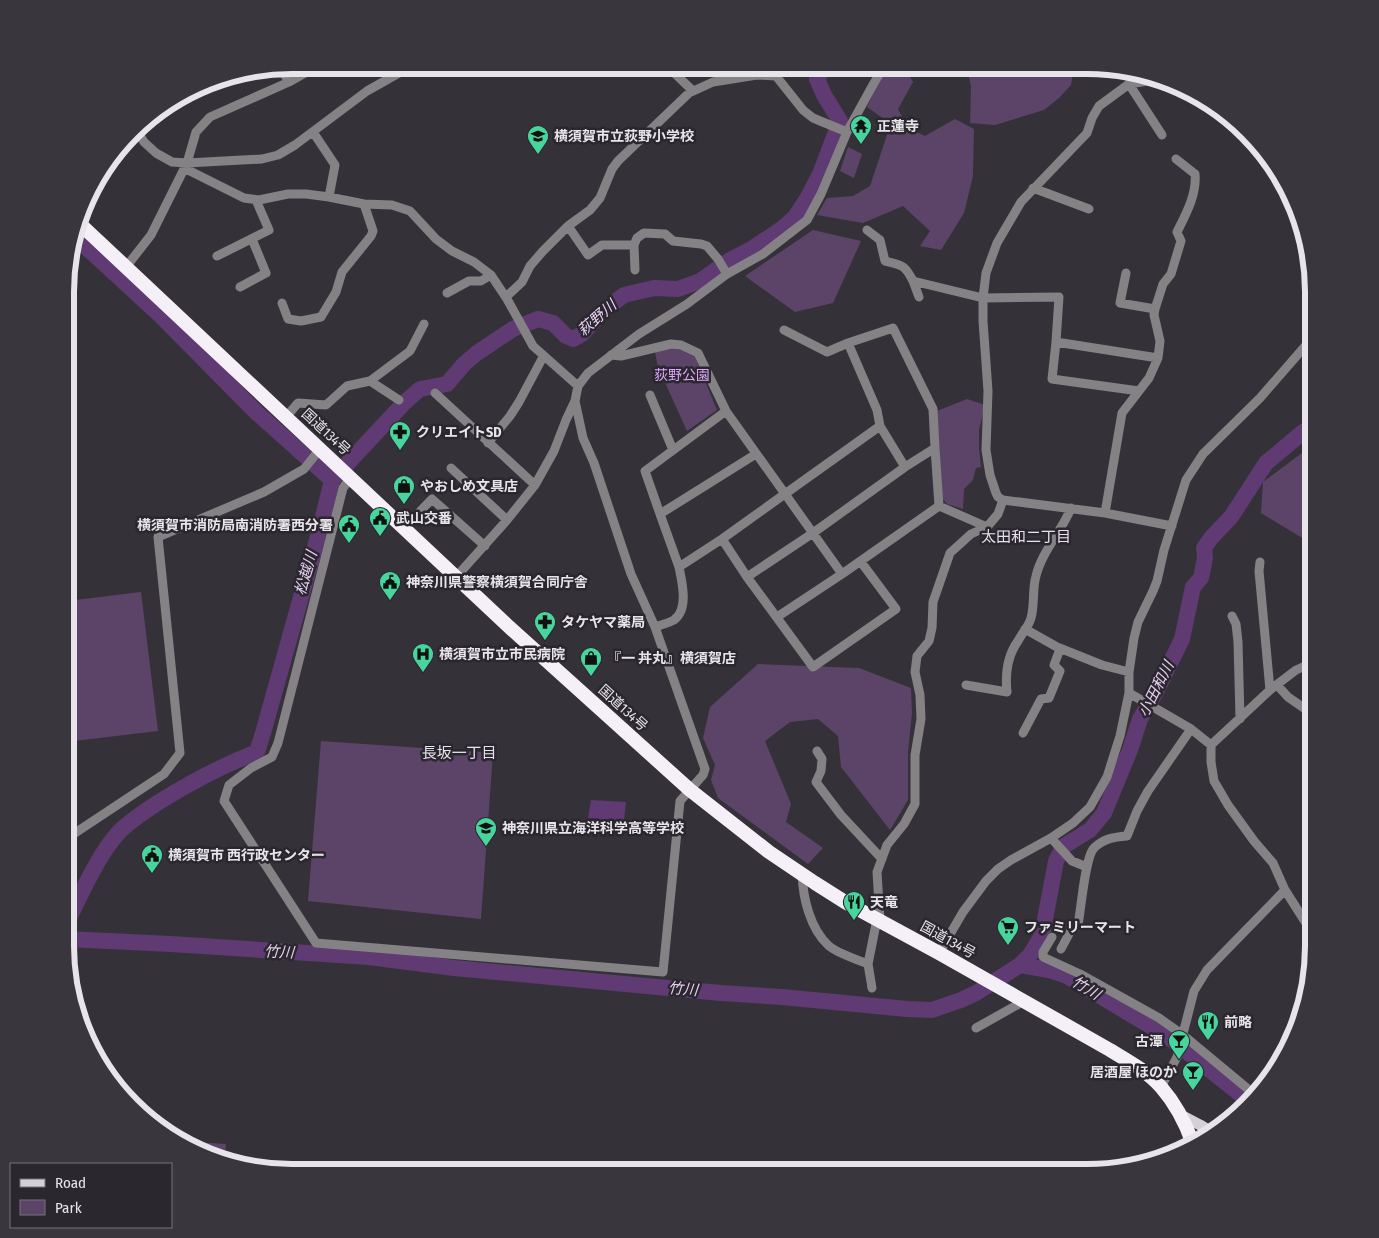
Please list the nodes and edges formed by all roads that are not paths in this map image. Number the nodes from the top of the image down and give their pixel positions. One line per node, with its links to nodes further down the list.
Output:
1 (284, 74): 9 (street)
2 (303, 74): 9 (street)
3 (397, 74): 12 (street)
4 (675, 74): 11 (street)
5 (782, 74): 7 (street)
6 (880, 74): 13 (street)
7 (776, 76): 11 (street); 13 (street)
8 (1145, 81): 10 (street)
9 (288, 82): 17 (street)
10 (1129, 84): 14 (street); 18 (street)
11 (693, 91): 24 (street)
12 (313, 132): 17 (street); 19 (street)
13 (847, 132): 31 (street)
14 (1162, 135)
15 (140, 136): 17 (street)
16 (1176, 158): 41 (street)
17 (186, 166): 20 (street); 29 (street)
18 (1033, 188): 22 (street); 39 (street)
19 (329, 196): 20 (street); 21 (street)
20 (256, 200): 26 (street)
21 (364, 204): 33 (street); 40 (street)
22 (1089, 209)
23 (84, 226): 29 (highway, 国道134号)
24 (568, 226): 27 (street); 37 (street)
25 (868, 230): 34 (street)
26 (252, 239): 28 (street); 35 (street)
27 (634, 245): 30 (street); 31 (street)
28 (217, 256)
29 (126, 267): 58 (highway, 国道134号)
30 (635, 270)
31 (726, 271): 47 (street)
32 (1126, 273): 41 (street)
33 (491, 275): 36 (street); 37 (street)
34 (913, 281): 38 (street); 39 (street)
35 (240, 287)
36 (447, 293)
37 (506, 297): 48 (street)
38 (918, 297)
39 (983, 298): 44 (street); 70 (street)
40 (282, 303)
41 (1155, 309): 49 (street)
42 (424, 324): 50 (street)
43 (784, 330): 45 (street)
44 (1056, 342): 49 (street); 52 (street)
45 (848, 344): 59 (street); 61 (street)
46 (1305, 346): 76 (street)
47 (611, 355): 51 (street); 57 (street)
48 (544, 357): 51 (street); 60 (street)
49 (1158, 358): 52 (street)
50 (370, 381): 55 (street); 58 (street)
51 (578, 386): 56 (street)
52 (1139, 391): 73 (street)
53 (436, 393): 60 (street)
54 (650, 395): 63 (street)
55 (399, 400)
56 (576, 401): 68 (street); 90 (street)
57 (726, 411): 63 (street); 64 (street)
58 (286, 417): 62 (highway, 国道134号)
59 (880, 426): 65 (street); 69 (street)
60 (488, 443): 68 (street)
61 (935, 448): 65 (street); 71 (street)
62 (320, 449): 67 (highway, 国道134号); 105 (street)
63 (673, 450): 74 (street)
64 (756, 454): 69 (street); 74 (street)
65 (905, 467): 79 (street)
66 (450, 468): 75 (street)
67 (345, 472): 77 (highway, 国道134号); 104 (street)
68 (535, 485): 75 (street)
69 (785, 494): 79 (street); 80 (street)
70 (1003, 500): 72 (street); 78 (street)
71 (939, 506): 78 (street); 82 (street)
72 (1070, 508): 73 (street); 91 (street)
73 (1105, 513): 76 (street)
74 (660, 514): 84 (street)
75 (507, 520): 81 (street)
76 (1172, 526): 94 (street)
77 (404, 527): 81 (street); 86 (highway, 国道134号)
78 (987, 527): 107 (street)
79 (813, 533): 85 (street); 87 (street)
80 (722, 539): 84 (street); 87 (street)
81 (485, 546): 86 (street)
82 (861, 562): 85 (street); 89 (street)
83 (1260, 562): 96 (street)
84 (679, 567): 90 (street)
85 (842, 574): 89 (street)
86 (456, 577): 104 (highway, 国道134号)
87 (747, 577): 89 (street)
88 (1232, 616): 99 (street)
89 (777, 617)
90 (655, 627): 104 (street)
91 (1025, 629): 92 (street); 95 (street)
92 (1060, 649): 94 (street); 101 (street)
93 (1305, 666): 96 (street)
94 (1130, 672): 97 (street)
95 (966, 685)
96 (1273, 688): 98 (street); 99 (street)
97 (1130, 694): 100 (street); 106 (street)
98 (1305, 709)
99 (1240, 719): 102 (street)
100 (1191, 729): 102 (street); 108 (street)
101 (1023, 733)
102 (1211, 745): 110 (street)
103 (817, 751): 107 (street)
104 (690, 790): 109 (highway, 国道134号)
105 (74, 834)
106 (1051, 838): 108 (street); 115 (street)
107 (882, 859): 111 (street)
108 (1087, 867): 114 (street)
109 (802, 874): 111 (highway, 国道134号); 116 (street)
110 (1285, 890): 112 (street); 120 (street)
111 (878, 920): 115 (highway, 国道134号); 116 (street)
112 (1305, 922)
113 (1052, 937): 120 (street)
114 (1061, 949)
115 (939, 953): 118 (highway, 国道134号)
116 (868, 964): 117 (street)
117 (872, 988)
118 (1024, 1001): 119 (street); 121 (highway, 国道134号)
119 (976, 1028)
120 (1183, 1035): 121 (street); 122 (street)
121 (1161, 1087): 123 (highway, 国道134号)
122 (1250, 1091)
123 (1180, 1115): 124 (main road); 125 (highway, 国道134号)
124 (1206, 1129)
125 (1191, 1138)

